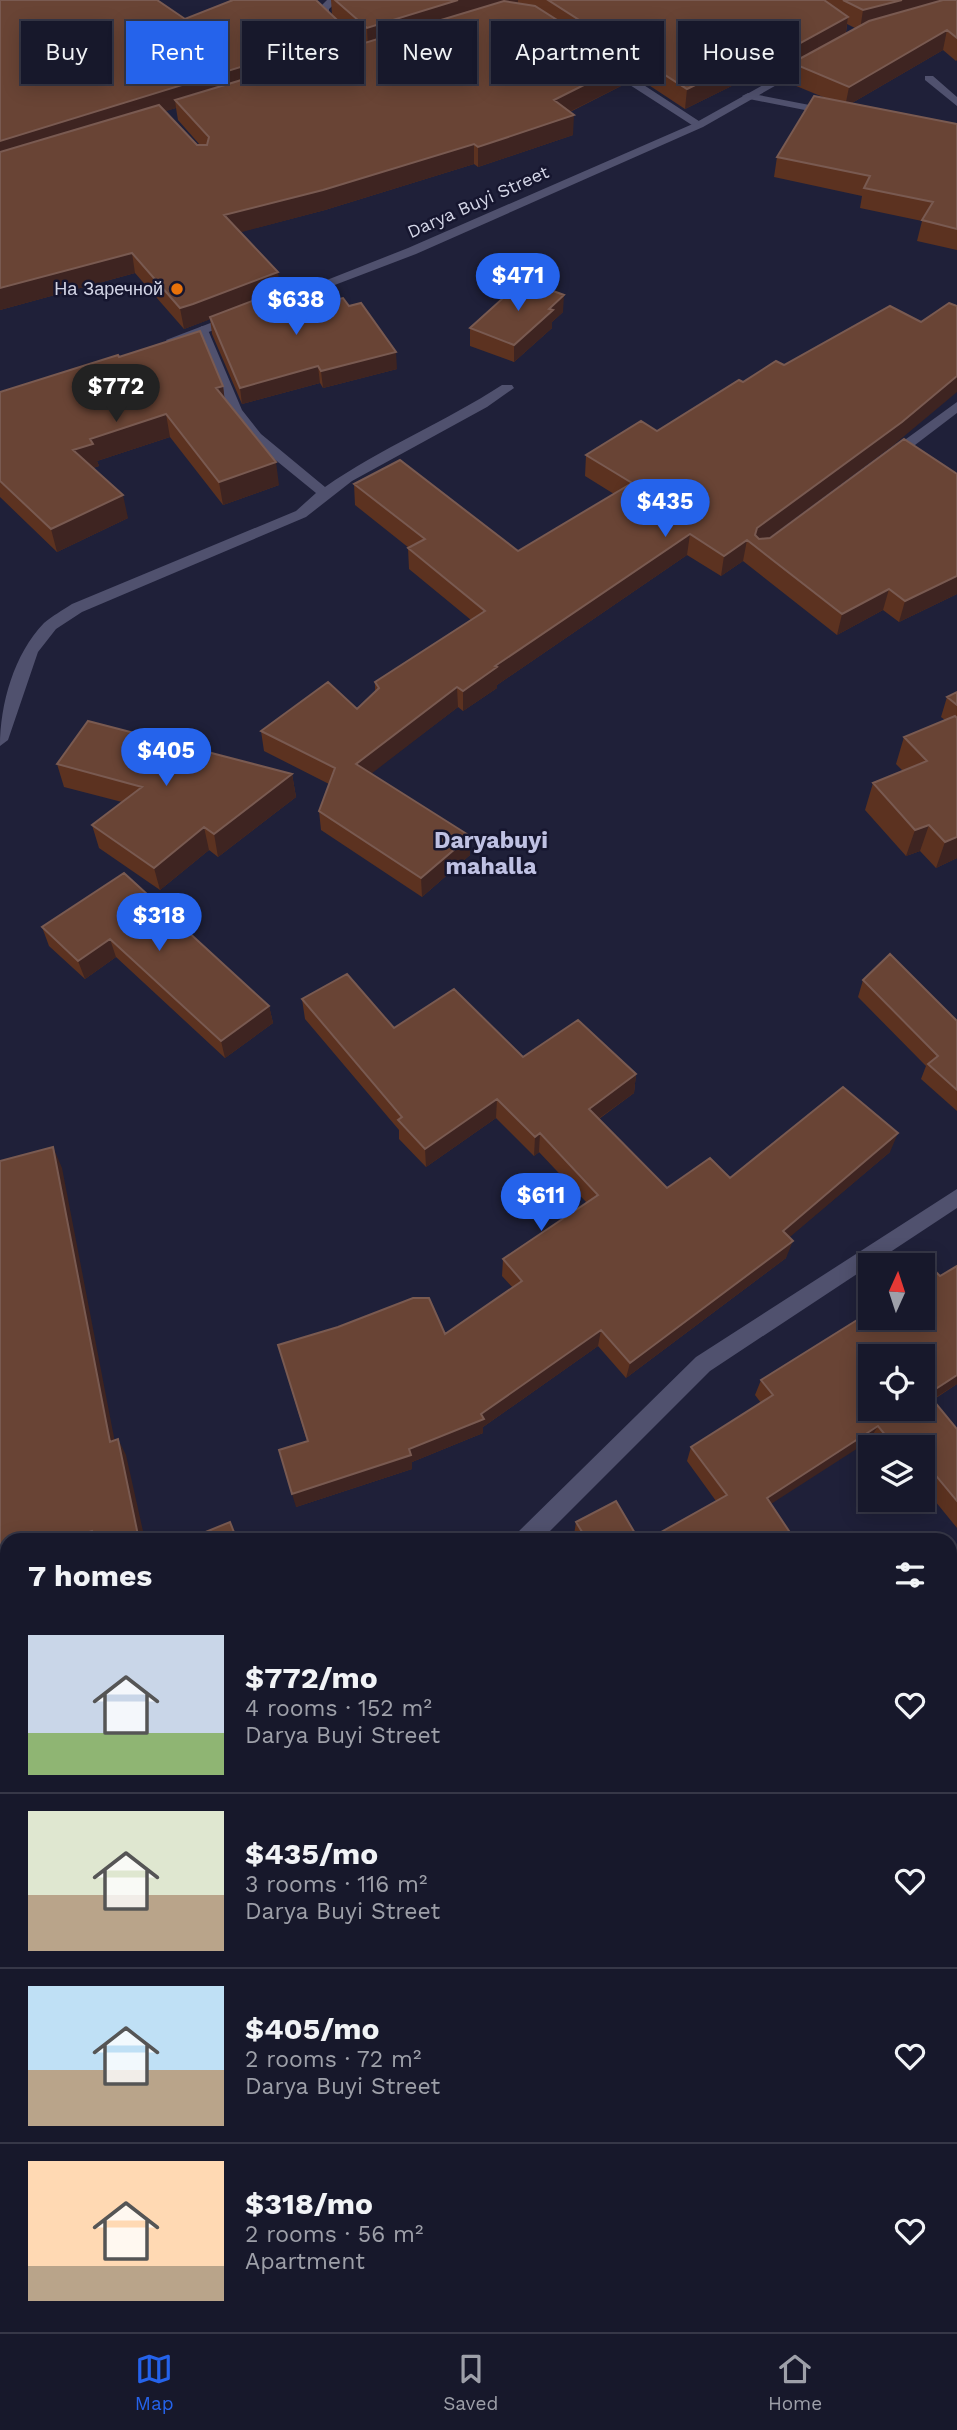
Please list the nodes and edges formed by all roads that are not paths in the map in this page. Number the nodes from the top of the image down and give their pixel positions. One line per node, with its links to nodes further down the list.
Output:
1 (334, 0): 2 (street)
2 (327, 21)
3 (376, 50): 4 (street)
4 (364, 54)
5 (826, 54): 8 (street, Darya Buyi Street)
6 (929, 78): 9 (street)
7 (636, 84): 11 (street)
8 (748, 96): 10 (street); 11 (street, Darya Buyi Street)
9 (957, 103)
10 (839, 114)
11 (699, 125): 12 (street, Darya Buyi Street)
12 (255, 310)
13 (242, 315): 14 (street)
14 (202, 330): 15 (street); 19 (street)
15 (164, 343)
16 (507, 388): 19 (street)
17 (957, 406): 18 (street)
18 (880, 465)
19 (323, 492): 20 (street)
20 (0, 740)
21 (957, 1197): 22 (street)
22 (533, 1533)

